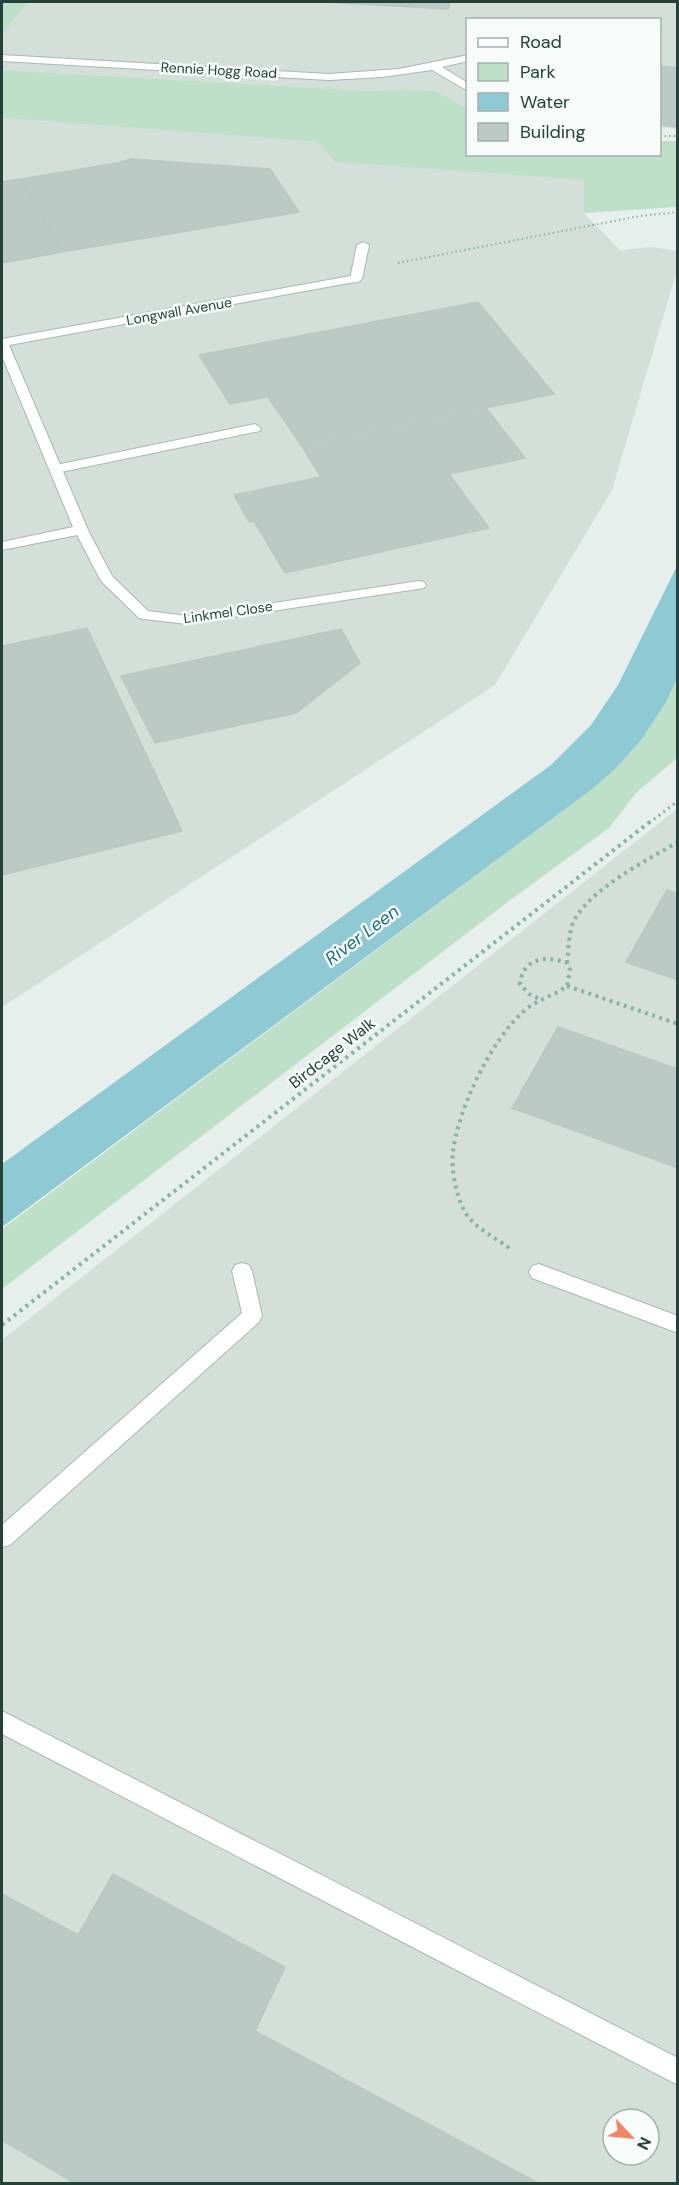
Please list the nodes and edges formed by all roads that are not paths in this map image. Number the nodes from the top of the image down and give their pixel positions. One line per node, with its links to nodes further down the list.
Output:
1 (2, 57): 3 (street, Rennie Hogg Road)
2 (466, 59): 3 (street, Rennie Hogg Road)
3 (435, 67): 4 (street)
4 (466, 87)
5 (363, 245): 6 (street, Longwall Avenue)
6 (2, 343): 8 (street, Linkmel Close)
7 (255, 428): 8 (street)
8 (56, 469): 9 (street, Linkmel Close)
9 (81, 530): 10 (street); 11 (street, Linkmel Close)
10 (2, 546)
11 (419, 585)
12 (242, 1271): 15 (street)
13 (539, 1272): 14 (street)
14 (678, 1325)
15 (2, 1538)
16 (2, 1722): 17 (street)
17 (678, 2072)

